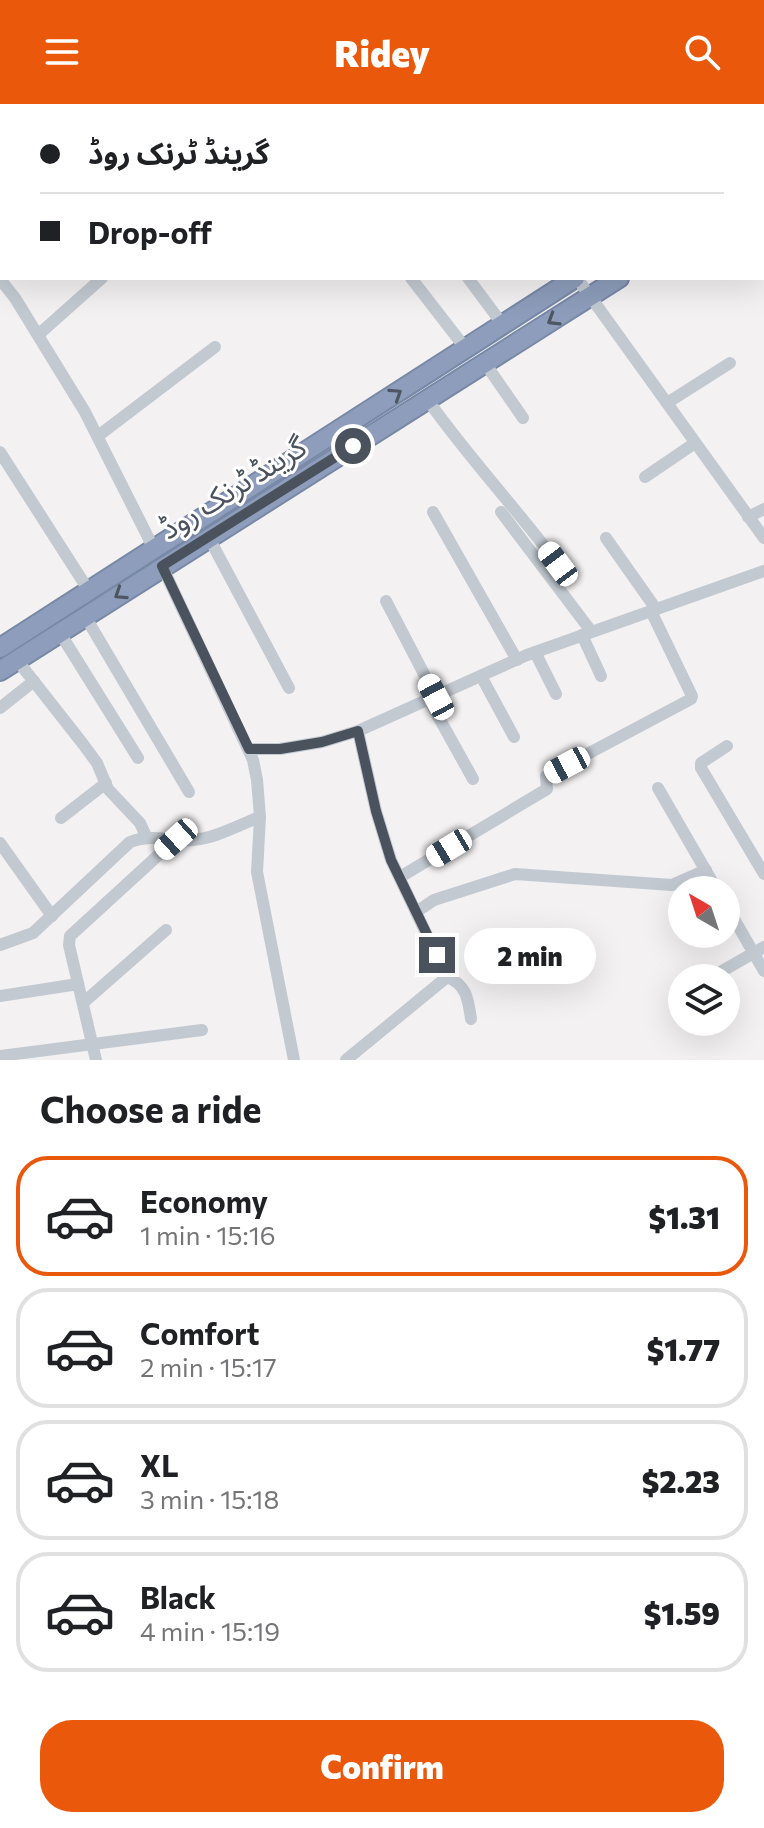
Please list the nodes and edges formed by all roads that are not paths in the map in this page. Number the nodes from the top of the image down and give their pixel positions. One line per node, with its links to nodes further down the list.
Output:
1 (1, 280): 9 (street)
2 (100, 280): 9 (street)
3 (413, 280): 11 (street)
4 (469, 280): 8 (street)
5 (569, 280): 7 (street); 8 (highway, گرینڈ ٹرنک روڈ)
6 (616, 280): 7 (highway, گرینڈ ٹرنک روڈ)
7 (591, 297): 12 (highway, گرینڈ ٹرنک روڈ, one-way to 12); 15 (street)
8 (503, 325): 11 (highway, گرینڈ ٹرنک روڈ)
9 (38, 335): 17 (street)
10 (215, 347): 17 (street)
11 (466, 349): 28 (highway, گرینڈ ٹرنک روڈ, one-way to 11)
12 (485, 363): 14 (highway, گرینڈ ٹرنک روڈ); 16 (street)
13 (730, 363): 15 (street)
14 (427, 399): 25 (highway, گرینڈ ٹرنک روڈ); 29 (street)
15 (667, 403): 18 (street)
16 (523, 418)
17 (98, 436): 28 (street)
18 (695, 443): 20 (street); 24 (street)
19 (0, 452): 33 (street)
20 (645, 477)
21 (764, 509): 24 (street)
22 (433, 512): 42 (street)
23 (501, 512): 38 (street)
24 (748, 517): 27 (street)
25 (208, 536): 30 (highway, گرینڈ ٹرنک روڈ); 47 (street)
26 (606, 538): 35 (street)
27 (764, 538)
28 (154, 549): 33 (highway, گرینڈ ٹرنک روڈ)
29 (558, 564)
30 (162, 566): 36 (highway, گرینڈ ٹرنک روڈ, one-way to 36); 54 (street)
31 (764, 571): 35 (street)
32 (470, 580): 42 (street)
33 (89, 591): 39 (highway, گرینڈ ٹرنک روڈ)
34 (386, 601): 49 (street)
35 (654, 610): 38 (street); 68 (street)
36 (85, 616): 37 (highway, گرینڈ ٹرنک روڈ); 59 (street)
37 (60, 633): 41 (highway, گرینڈ ٹرنک روڈ); 55 (street)
38 (586, 633): 40 (street); 45 (street)
39 (0, 648)
40 (535, 652): 42 (street); 48 (street)
41 (17, 660): 43 (highway, گرینڈ ٹرنک روڈ); 46 (street)
42 (517, 660): 44 (street)
43 (0, 671)
44 (481, 676): 49 (street); 52 (street)
45 (601, 676)
46 (34, 681): 50 (street); 57 (street)
47 (289, 688)
48 (556, 694)
49 (433, 699): 51 (street); 56 (street)
50 (0, 708)
51 (358, 731): 54 (street); 68 (street)
52 (514, 737)
53 (727, 746): 66 (street)
54 (249, 749): 60 (street)
55 (138, 758)
56 (473, 779)
57 (106, 783): 61 (street); 62 (street)
58 (658, 788): 65 (street)
59 (189, 792)
60 (260, 817): 63 (street); 86 (street)
61 (61, 818)
62 (146, 836): 63 (street); 70 (street)
63 (176, 839): 78 (street)
64 (0, 843): 70 (street)
65 (706, 870): 67 (street); 69 (street)
66 (764, 874)
67 (709, 876)
68 (400, 877): 69 (street)
69 (416, 912): 77 (street)
70 (52, 916): 73 (street)
71 (740, 924): 74 (street)
72 (166, 930): 80 (street)
73 (0, 945)
74 (759, 950): 75 (street); 76 (street)
75 (734, 964)
76 (764, 971)
77 (447, 977): 81 (street); 87 (street)
78 (78, 984): 79 (street); 80 (street)
79 (0, 996)
80 (83, 1003): 83 (street)
81 (471, 1019)
82 (202, 1030): 83 (street)
83 (92, 1043): 84 (street); 85 (street)
84 (0, 1056)
85 (96, 1060)
86 (294, 1060)
87 (346, 1060)

